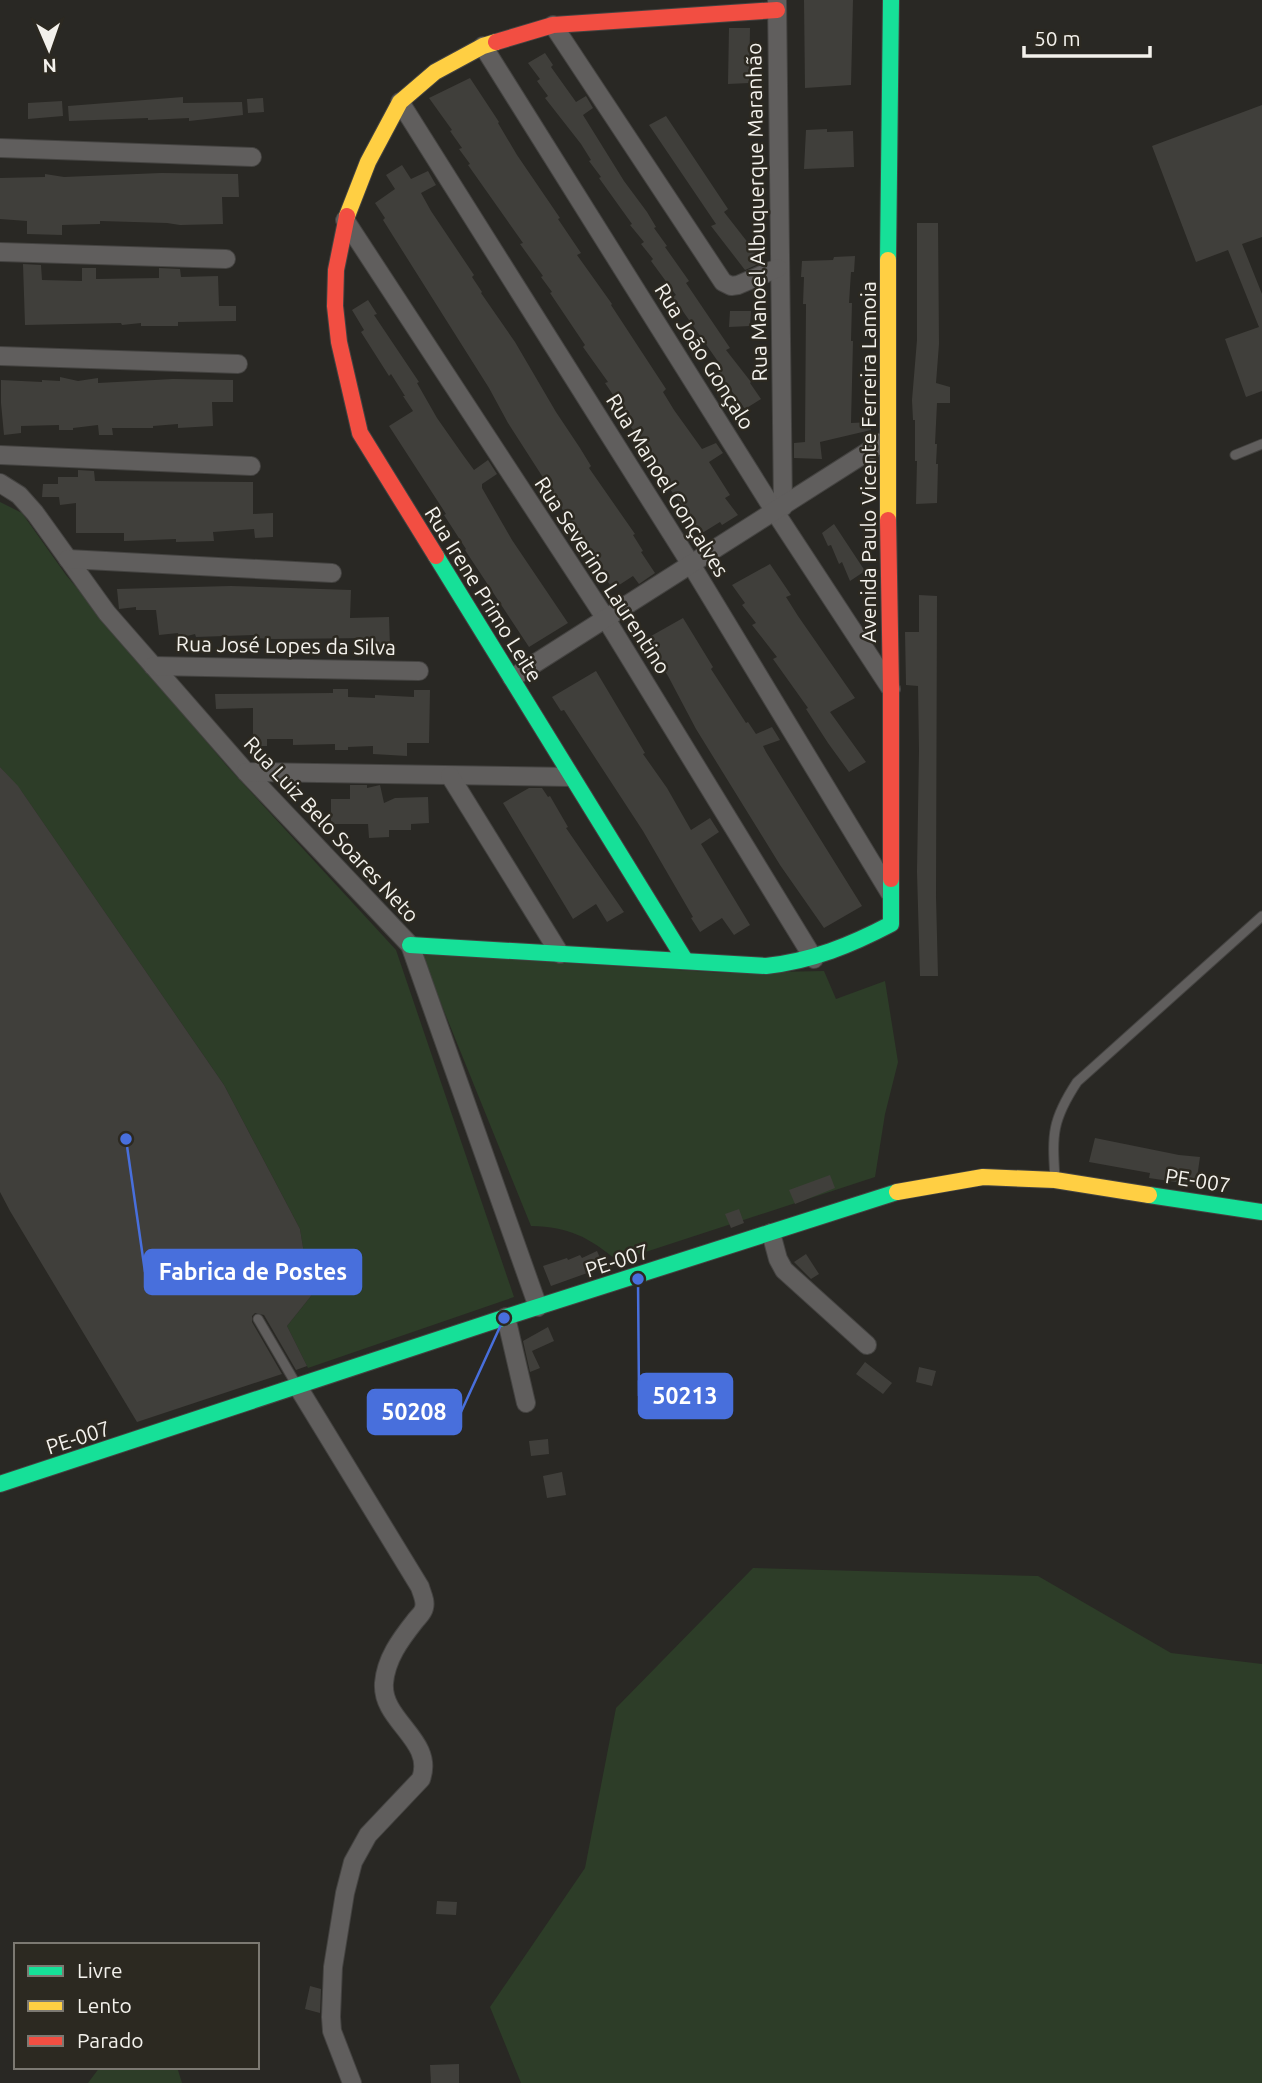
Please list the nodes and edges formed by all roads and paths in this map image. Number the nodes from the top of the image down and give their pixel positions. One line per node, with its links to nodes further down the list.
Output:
1 (704, 0): 4 (street)
2 (891, 0): 16 (street, Avenida Paulo Vicente Ferreira Lamoia)
3 (777, 5): 4 (street); 13 (street, Rua Manoel Albuquerque Maranhão)
4 (691, 15): 5 (street)
5 (553, 25): 6 (street); 13 (street)
6 (483, 46): 7 (street); 22 (street, Rua João Gonçalo)
7 (400, 102): 10 (street, Rua Irene Primo Leite); 24 (street, Rua Manoel Gonçalves)
8 (0, 148): 9 (street)
9 (252, 157)
10 (345, 220): 26 (street, Rua Severino Laurentino); 29 (street, Rua Irene Primo Leite)
11 (0, 252): 12 (street)
12 (226, 259)
13 (778, 268): 22 (street, Rua Manoel Albuquerque Maranhão)
14 (0, 356): 15 (street)
15 (238, 364)
16 (886, 440): 22 (street); 30 (street, Avenida Paulo Vicente Ferreira Lamoia)
17 (1262, 444): 19 (lane)
18 (0, 455): 20 (street)
19 (1235, 455)
20 (251, 466)
21 (0, 483): 23 (street, Rua Luiz Belo Soares Neto)
22 (779, 510): 24 (street); 30 (street, Rua João Gonçalo)
23 (68, 559): 25 (street); 27 (street, Rua Luiz Belo Soares Neto)
24 (692, 566): 26 (street); 34 (street, Rua Manoel Gonçalves)
25 (331, 573)
26 (606, 619): 29 (street); 38 (street, Rua Severino Laurentino)
27 (153, 666): 28 (street, Rua José Lopes da Silva); 31 (street, Rua Luiz Belo Soares Neto)
28 (419, 671)
29 (512, 678): 33 (street, Rua Irene Primo Leite)
30 (891, 689): 34 (street, Avenida Paulo Vicente Ferreira Lamoia)
31 (246, 772): 32 (street); 36 (street, Rua Luiz Belo Soares Neto)
32 (450, 776): 33 (street); 37 (street)
33 (571, 777): 39 (street, Rua Irene Primo Leite)
34 (892, 896): 38 (street, Avenida Paulo Vicente Ferreira Lamoia)
35 (1262, 916): 40 (lane)
36 (410, 945): 37 (street); 43 (street, Rua Luiz Belo Soares Neto)
37 (560, 954): 39 (street)
38 (814, 959): 39 (street)
39 (685, 960)
40 (1055, 1180): 41 (street, PE-007 / PE-007); 42 (street, PE-007 / PE-007)
41 (1262, 1212)
42 (771, 1233): 43 (street, PE-007 / PE-007); 46 (street)
43 (538, 1307): 44 (street, PE-007 / PE-007)
44 (506, 1317): 47 (street, PE-007 / PE-007); 48 (street)
45 (258, 1319): 47 (lane)
46 (867, 1345)
47 (298, 1387): 49 (street, PE-007 / PE-007); 50 (street)
48 (526, 1402)
49 (0, 1484)
50 (352, 2083)

